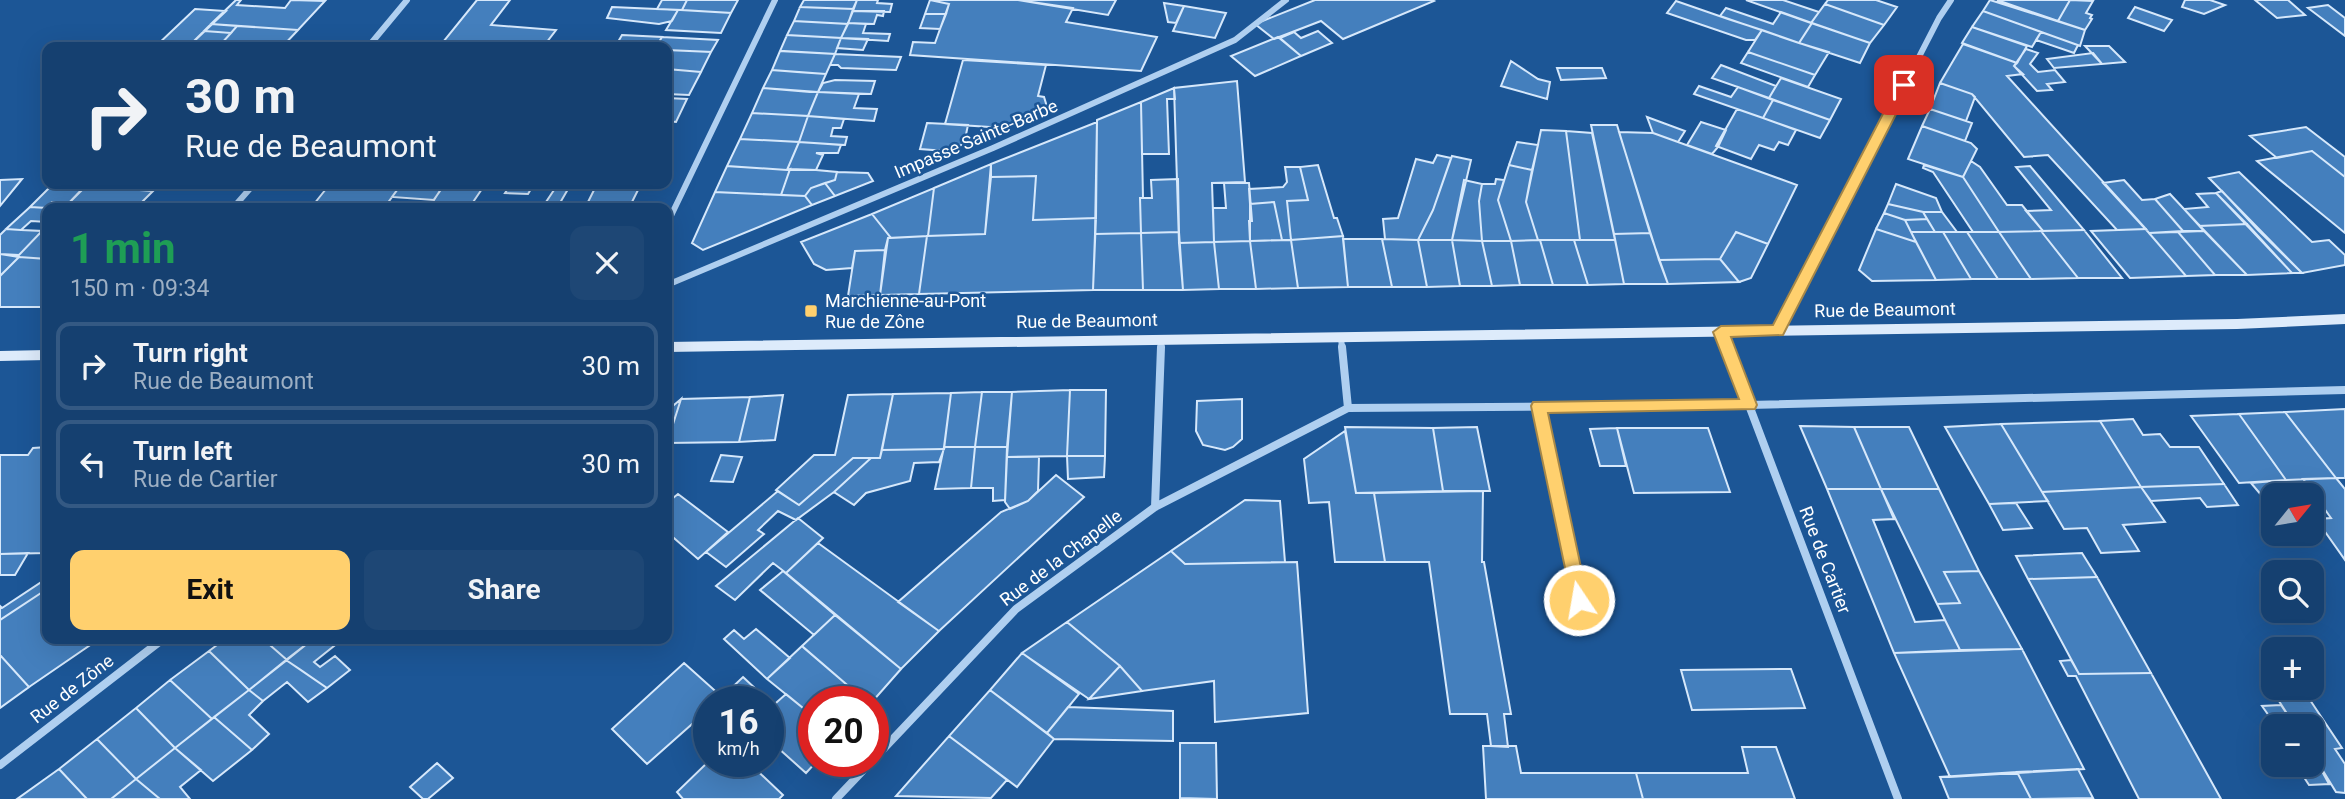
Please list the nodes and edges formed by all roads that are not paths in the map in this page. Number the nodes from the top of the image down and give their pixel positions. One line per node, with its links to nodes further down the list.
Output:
1 (407, 0): 5 (street)
2 (775, 0): 8 (street)
3 (1286, 0): 9 (street, Impasse Sainte-Barbe)
4 (1951, 0): 11 (street)
5 (372, 42)
6 (250, 189): 7 (street)
7 (237, 203)
8 (672, 214)
9 (672, 283)
10 (2345, 319): 11 (main road, Rue de Beaumont)
11 (1777, 331): 12 (main road, Rue de Beaumont)
12 (1721, 332): 13 (main road, Rue de Beaumont); 19 (street, Rue de Cartier)
13 (1340, 337): 14 (main road, Rue de Beaumont); 21 (street)
14 (1161, 340): 15 (main road, Rue de Beaumont); 22 (street)
15 (672, 346)
16 (42, 355): 17 (main road)
17 (0, 356)
18 (2345, 390): 19 (street)
19 (1749, 405): 20 (street); 29 (street, Rue de Cartier)
20 (1539, 406): 21 (street); 23 (lane)
21 (1348, 408): 22 (street)
22 (1155, 507): 25 (street, Rue de la Chapelle)
23 (1579, 600)
24 (157, 644): 26 (street, Rue de Zône)
25 (889, 743)
26 (0, 765)
27 (857, 777): 28 (street, Rue de la Chapelle)
28 (836, 799)
29 (1898, 799)

